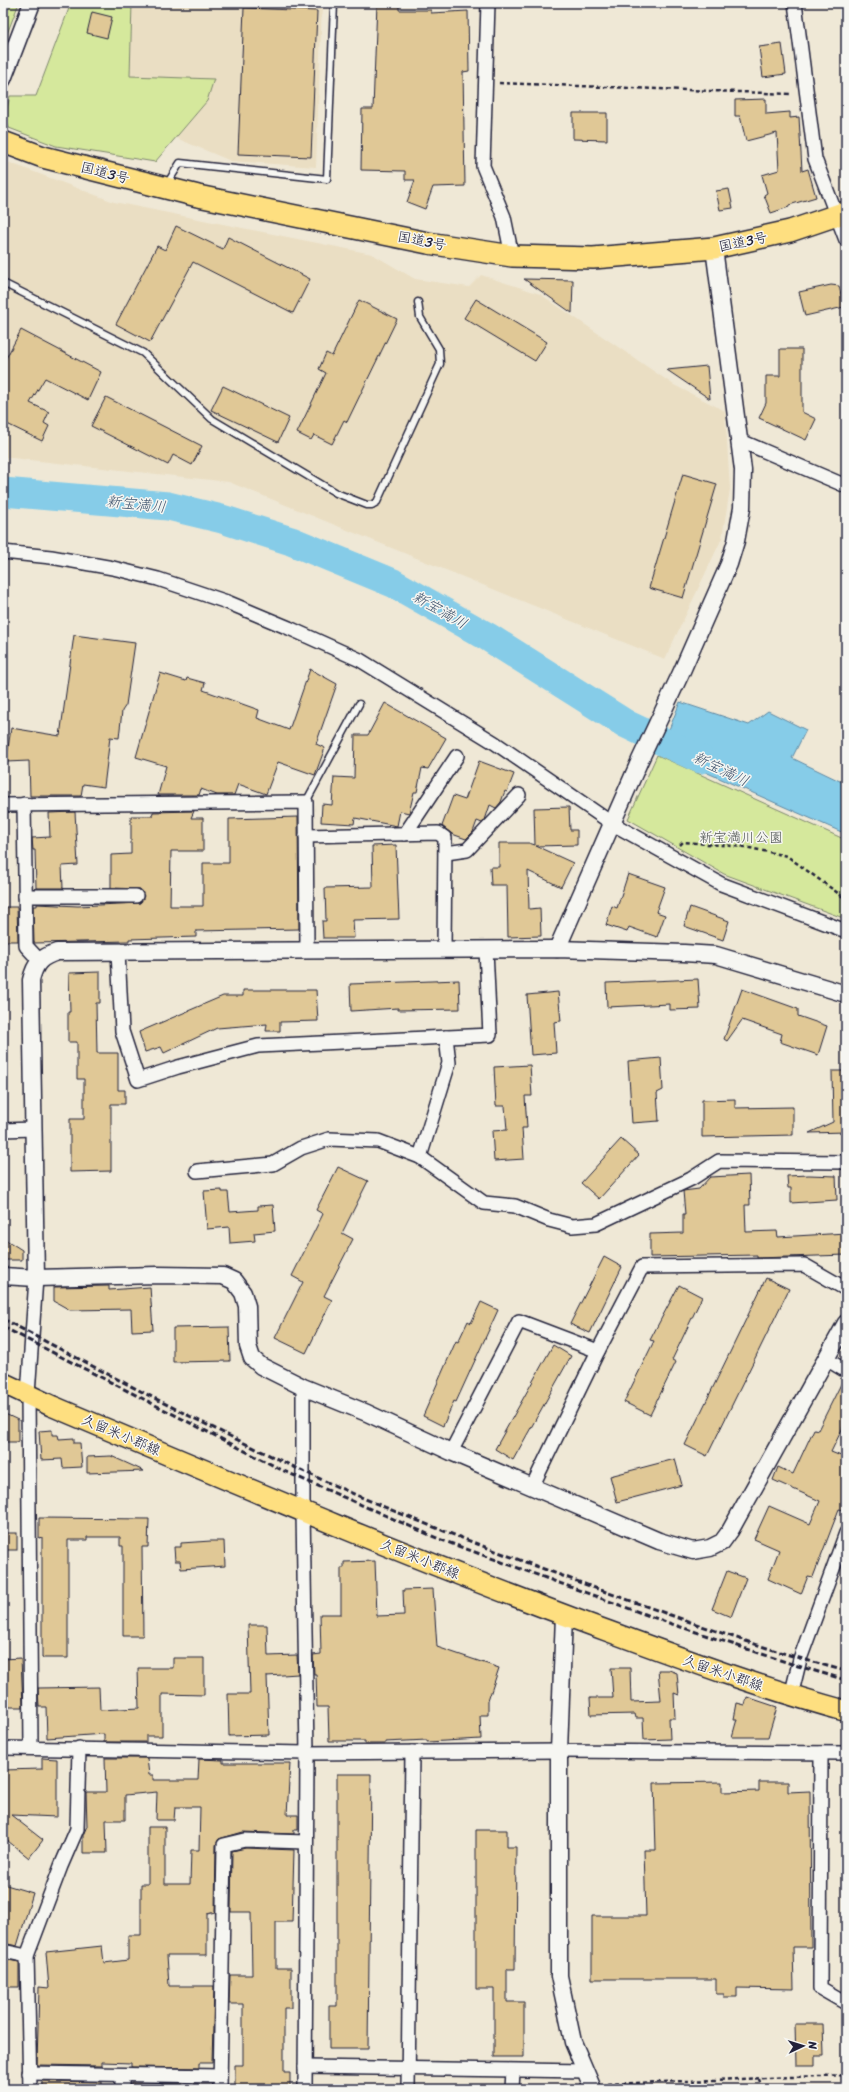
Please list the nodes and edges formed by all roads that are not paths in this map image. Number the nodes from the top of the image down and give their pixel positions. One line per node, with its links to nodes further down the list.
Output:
1 (32, 3): 5 (street)
2 (334, 3): 7 (lane)
3 (488, 3): 11 (street)
4 (795, 3): 8 (street)
5 (3, 79)
6 (3, 142): 7 (highway, 国道3号)
7 (165, 188): 11 (highway, 国道3号)
8 (841, 213): 9 (street); 10 (highway, 国道3号)
9 (846, 240)
10 (714, 248): 11 (highway, 国道3号); 14 (street)
11 (512, 256)
12 (3, 283): 13 (lane)
13 (418, 302)
14 (741, 441): 15 (street); 23 (street)
15 (846, 486)
16 (3, 552): 23 (street)
17 (359, 704): 20 (lane)
18 (457, 756): 24 (street)
19 (519, 795): 26 (street)
20 (306, 802): 21 (street); 25 (street)
21 (24, 804): 22 (street); 27 (street)
22 (3, 805)
23 (613, 824): 29 (street); 30 (street)
24 (405, 834): 25 (street); 26 (street)
25 (306, 836): 33 (street)
26 (446, 853): 31 (street)
27 (25, 896): 28 (street); 35 (street)
28 (136, 896)
29 (846, 931)
30 (557, 949): 32 (street); 36 (street)
31 (444, 950): 32 (street); 33 (street)
32 (486, 950): 37 (street)
33 (307, 951): 34 (street)
34 (118, 952): 35 (street); 37 (street)
35 (39, 960): 38 (street)
36 (846, 994)
37 (446, 1037): 40 (street)
38 (33, 1129): 39 (street); 44 (street)
39 (3, 1130)
40 (420, 1157): 41 (street); 42 (street)
41 (846, 1162)
42 (197, 1171)
43 (3, 1276): 44 (street)
44 (36, 1278): 51 (street); 52 (street)
45 (846, 1289): 47 (street)
46 (846, 1323): 48 (street)
47 (598, 1351): 53 (street); 54 (street)
48 (826, 1359): 49 (street); 54 (street)
49 (846, 1371)
50 (3, 1383): 52 (main road, 久留米小郡線)
51 (303, 1387): 53 (street); 55 (street)
52 (28, 1394): 55 (main road, 久留米小郡線); 61 (street)
53 (451, 1452): 54 (street)
54 (532, 1487)
55 (303, 1512): 57 (main road, 久留米小郡線); 65 (street)
56 (846, 1533): 58 (street)
57 (564, 1615): 58 (main road, 久留米小郡線); 63 (street)
58 (791, 1696): 59 (main road, 久留米小郡線)
59 (846, 1711)
60 (3, 1748): 61 (street)
61 (31, 1748): 62 (street)
62 (79, 1748): 65 (street); 70 (street)
63 (559, 1751): 64 (street); 66 (street); 75 (street)
64 (412, 1752): 65 (street); 73 (street)
65 (307, 1753): 68 (street)
66 (821, 1753): 67 (street); 71 (street)
67 (846, 1753)
68 (306, 1842): 72 (street); 78 (street)
69 (3, 1952): 70 (street)
70 (27, 1956): 76 (street)
71 (846, 2003)
72 (305, 2067): 73 (street); 82 (street)
73 (409, 2069): 74 (street); 83 (street)
74 (513, 2071): 75 (street); 84 (street)
75 (586, 2071): 79 (street)
76 (29, 2072): 77 (street); 80 (street)
77 (122, 2075): 78 (street); 81 (street)
78 (220, 2083)
79 (601, 2087)
80 (30, 2089)
81 (122, 2089)
82 (305, 2089)
83 (408, 2089)
84 (512, 2089)

